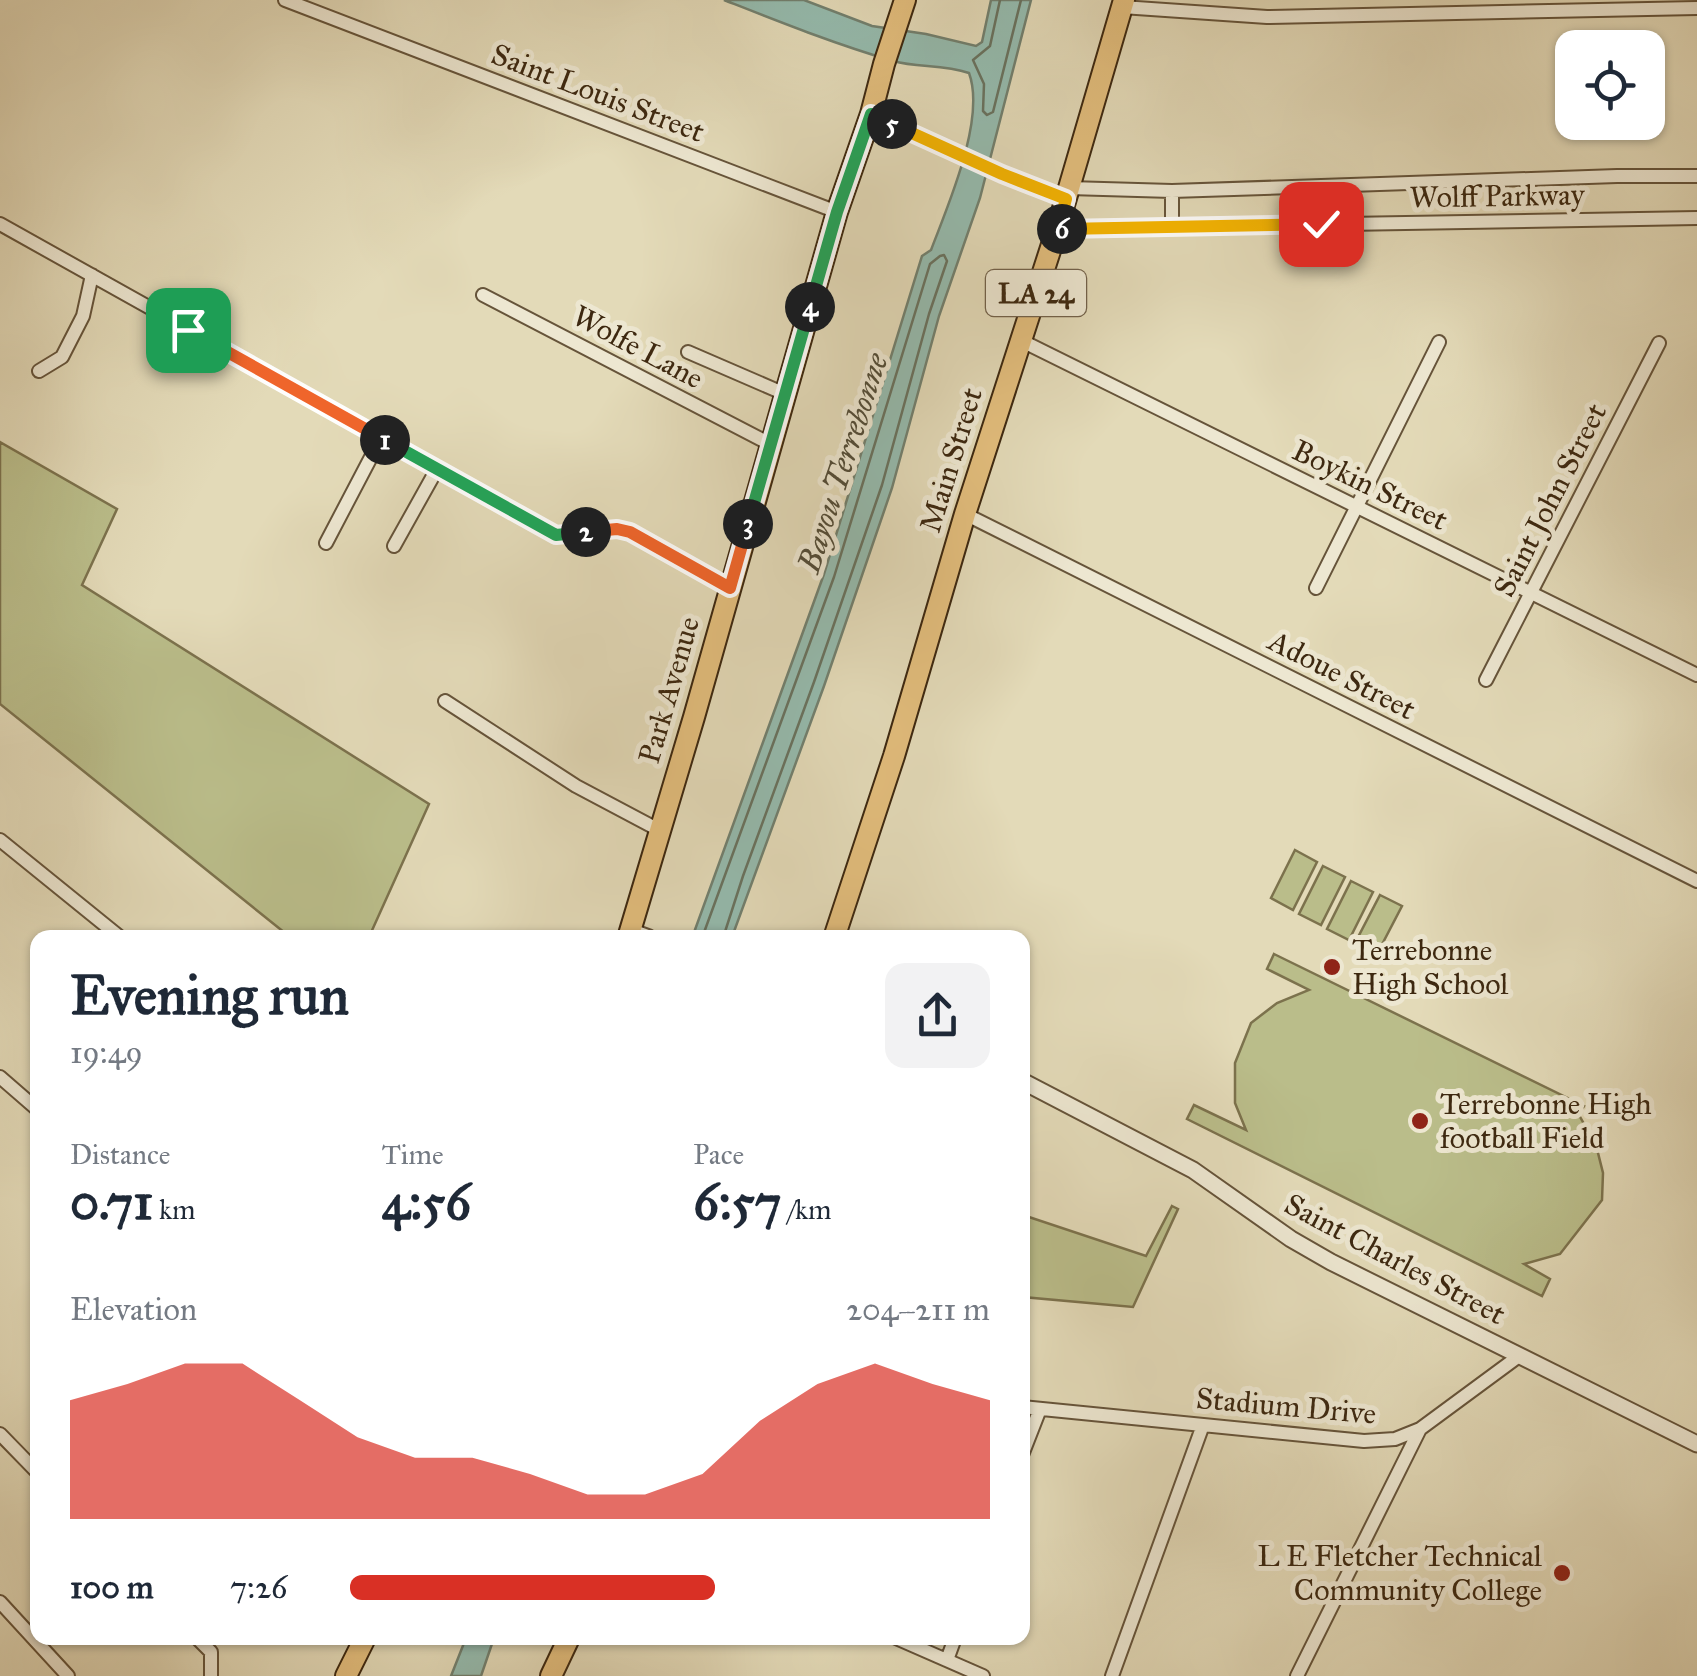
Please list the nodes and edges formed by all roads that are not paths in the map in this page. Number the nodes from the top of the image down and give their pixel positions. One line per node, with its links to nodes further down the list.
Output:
1 (285, 0): 9 (street, Saint Louis Street)
2 (1123, 4): 4 (street); 8 (main road, Main Street / LA 24)
3 (903, 6): 5 (main road, Park Avenue)
4 (1697, 8)
5 (871, 114): 8 (street); 9 (main road, Park Avenue)
6 (1697, 176): 7 (street)
7 (1172, 191): 8 (street); 12 (street)
8 (1068, 193): 13 (main road, Main Street / LA 24)
9 (837, 212): 21 (main road, Park Avenue)
10 (1697, 218): 12 (street, Wolff Parkway)
11 (0, 224): 14 (street)
12 (1172, 227): 13 (street, Wolff Parkway)
13 (1058, 229): 16 (main road, Main Street / LA 24)
14 (92, 275): 20 (street); 22 (street)
15 (483, 295): 23 (street, Wolfe Lane)
16 (1020, 340): 25 (street, Boykin Street); 26 (main road, Main Street / LA 24)
17 (1439, 342): 25 (street)
18 (1659, 343): 31 (street, Saint John Street)
19 (688, 352): 21 (street)
20 (38, 371)
21 (784, 394): 23 (main road, Park Avenue)
22 (381, 438): 24 (street); 27 (street)
23 (770, 444): 29 (main road, Park Avenue)
24 (437, 469): 28 (street); 29 (street)
25 (1357, 507): 30 (street); 31 (street, Boykin Street)
26 (965, 514): 37 (street, Adoue Street); 40 (main road, Main Street / LA 24)
27 (326, 543)
28 (394, 546)
29 (730, 588): 35 (main road, Park Avenue)
30 (1316, 588)
31 (1530, 592): 32 (street, Boykin Street); 33 (street, Saint John Street)
32 (1697, 675)
33 (1486, 680)
34 (445, 701): 35 (street)
35 (659, 830): 39 (main road, Park Avenue)
36 (0, 840): 38 (street)
37 (1697, 881)
38 (111, 930)
39 (637, 930)
40 (837, 930)
41 (0, 1077): 43 (street)
42 (1030, 1086): 44 (street, Saint Charles Street)
43 (30, 1103)
44 (1519, 1356): 48 (street, Stadium Drive); 51 (street, Saint Charles Street)
45 (1030, 1407): 46 (street, Stadium Drive)
46 (1040, 1408): 47 (street, Stadium Drive); 50 (street)
47 (1203, 1425): 48 (street, Stadium Drive); 67 (street)
48 (1420, 1429): 68 (street)
49 (0, 1434): 52 (street)
50 (1030, 1434)
51 (1697, 1444)
52 (30, 1464)
53 (0, 1602): 54 (street)
54 (30, 1635)
55 (40, 1645): 62 (street)
56 (204, 1645): 63 (street)
57 (361, 1645): 64 (main road)
58 (566, 1645): 65 (main road)
59 (912, 1645): 61 (street)
60 (952, 1645): 61 (street)
61 (947, 1660): 66 (street)
62 (68, 1676)
63 (211, 1676)
64 (346, 1676)
65 (551, 1676)
66 (983, 1676)
67 (1112, 1676)
68 (1297, 1676)

